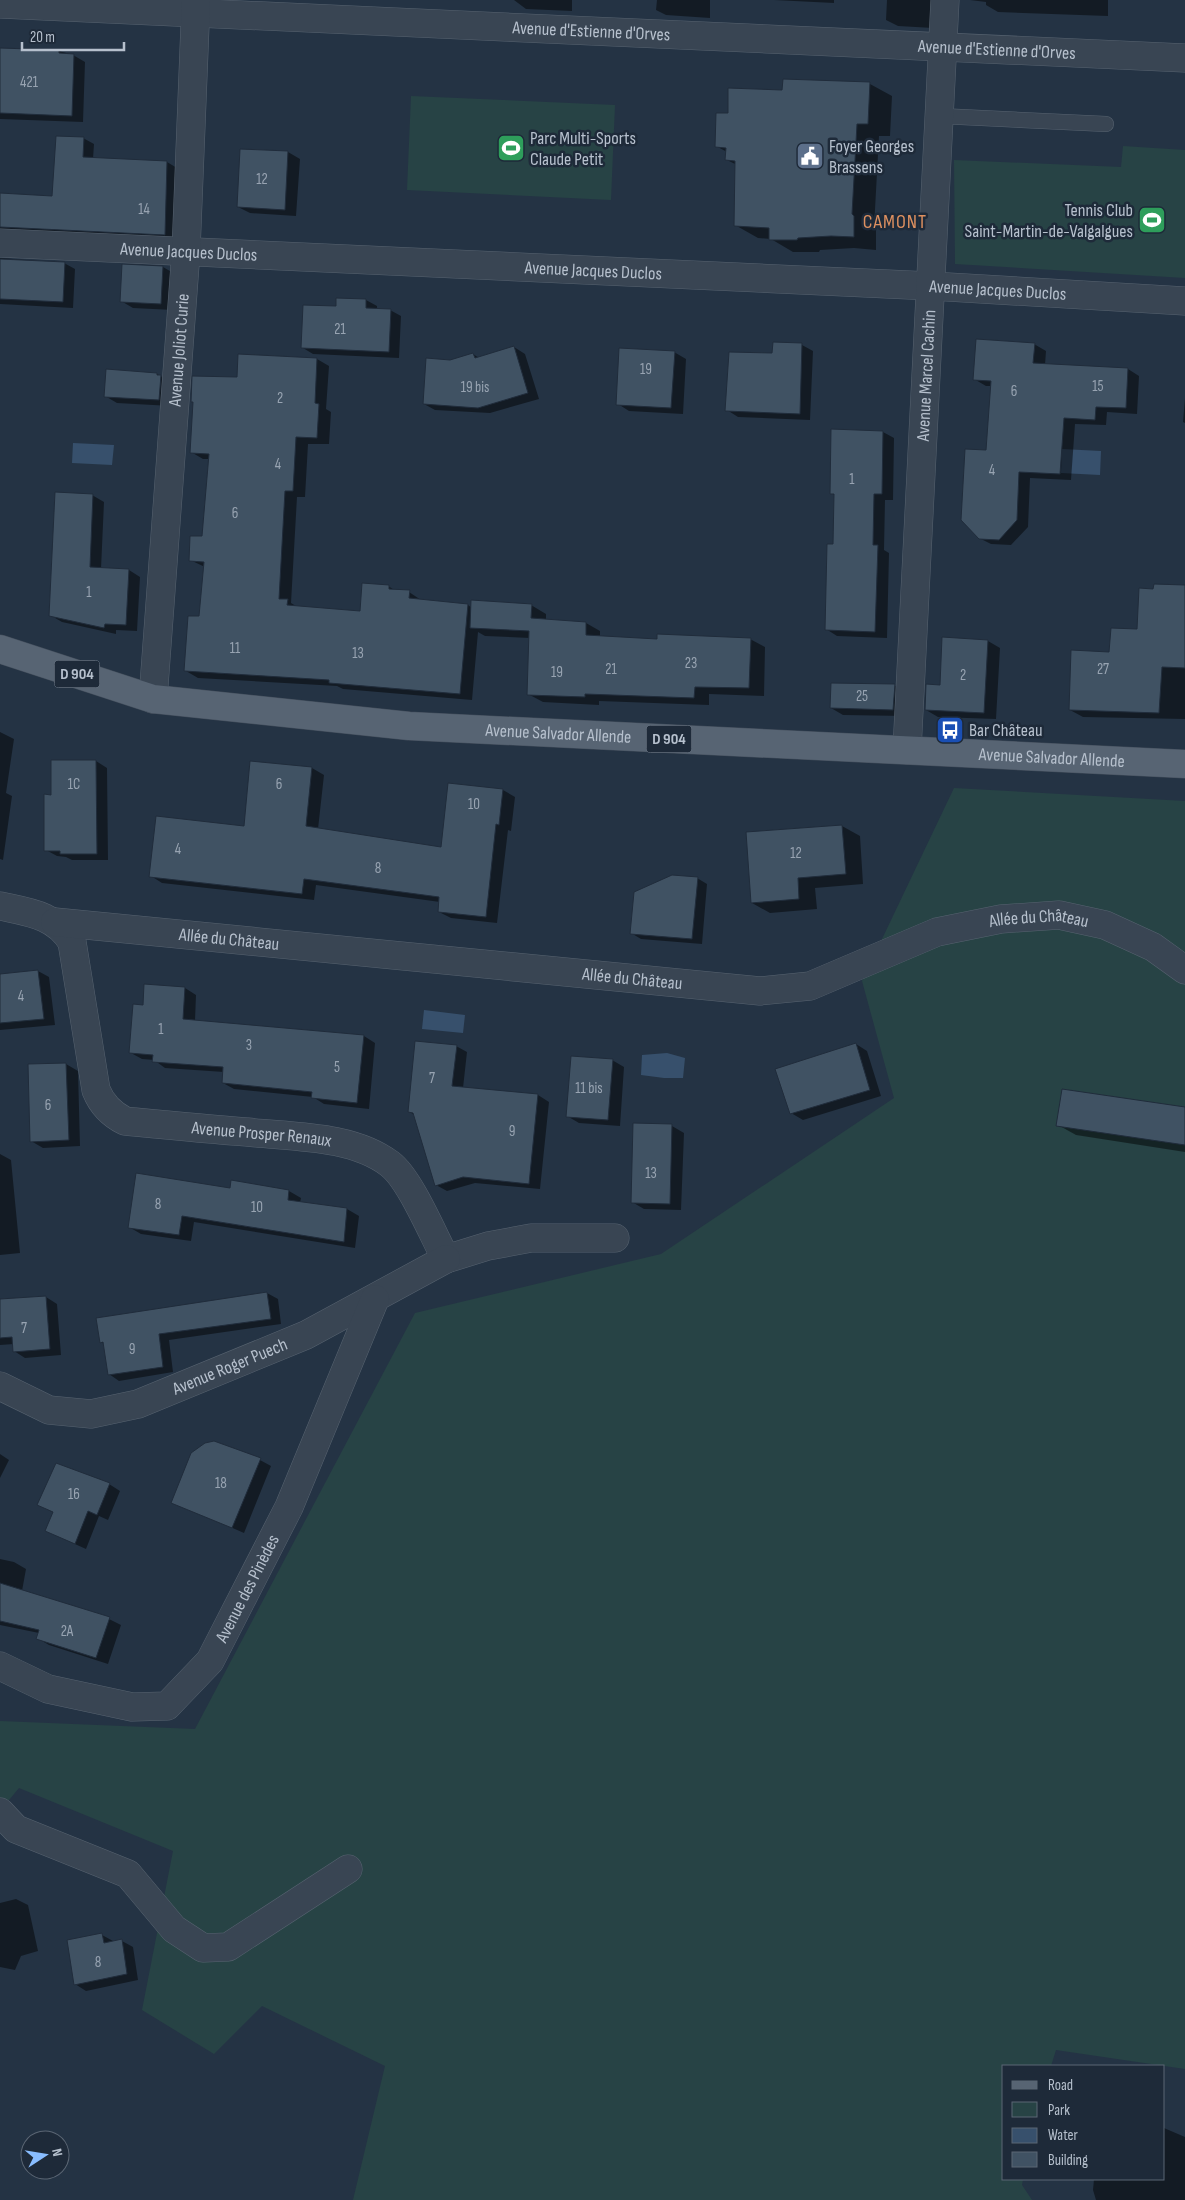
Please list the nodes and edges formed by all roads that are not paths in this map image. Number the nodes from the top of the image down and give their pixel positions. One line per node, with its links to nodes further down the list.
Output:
1 (945, 0): 4 (street, Avenue Marcel Cachin)
2 (0, 4): 3 (street, Avenue d'Estienne d'Orves)
3 (196, 7): 4 (street, Avenue d'Estienne d'Orves); 9 (street, Avenue Joliot Curie)
4 (943, 48): 5 (street, Avenue d'Estienne d'Orves); 6 (street, Avenue Marcel Cachin)
5 (1185, 58)
6 (940, 116): 7 (lane); 10 (street, Avenue Marcel Cachin)
7 (1106, 124)
8 (0, 243): 9 (street, Avenue Jacques Duclos)
9 (186, 251): 10 (street, Avenue Jacques Duclos); 13 (street, Avenue Joliot Curie)
10 (931, 286): 11 (street, Avenue Jacques Duclos); 14 (street, Avenue Marcel Cachin)
11 (1185, 301)
12 (0, 648): 13 (main road, Avenue Salvador Allende / D 904)
13 (153, 699): 14 (main road, Avenue Salvador Allende / D 904)
14 (907, 750): 15 (main road, Avenue Salvador Allende / D 904)
15 (1185, 764)
16 (0, 906): 17 (street, Avenue Prosper Renaux)
17 (55, 922): 18 (street, Allée du Château); 20 (street, Avenue Prosper Renaux)
18 (1185, 970)
19 (615, 1238): 20 (street)
20 (446, 1259): 21 (street, Avenue Roger Puech)
21 (375, 1299): 22 (street, Avenue Roger Puech); 23 (street, Avenue des Pinèdes)
22 (0, 1386)
23 (0, 1666)
24 (0, 1812): 25 (street)
25 (348, 1869)

